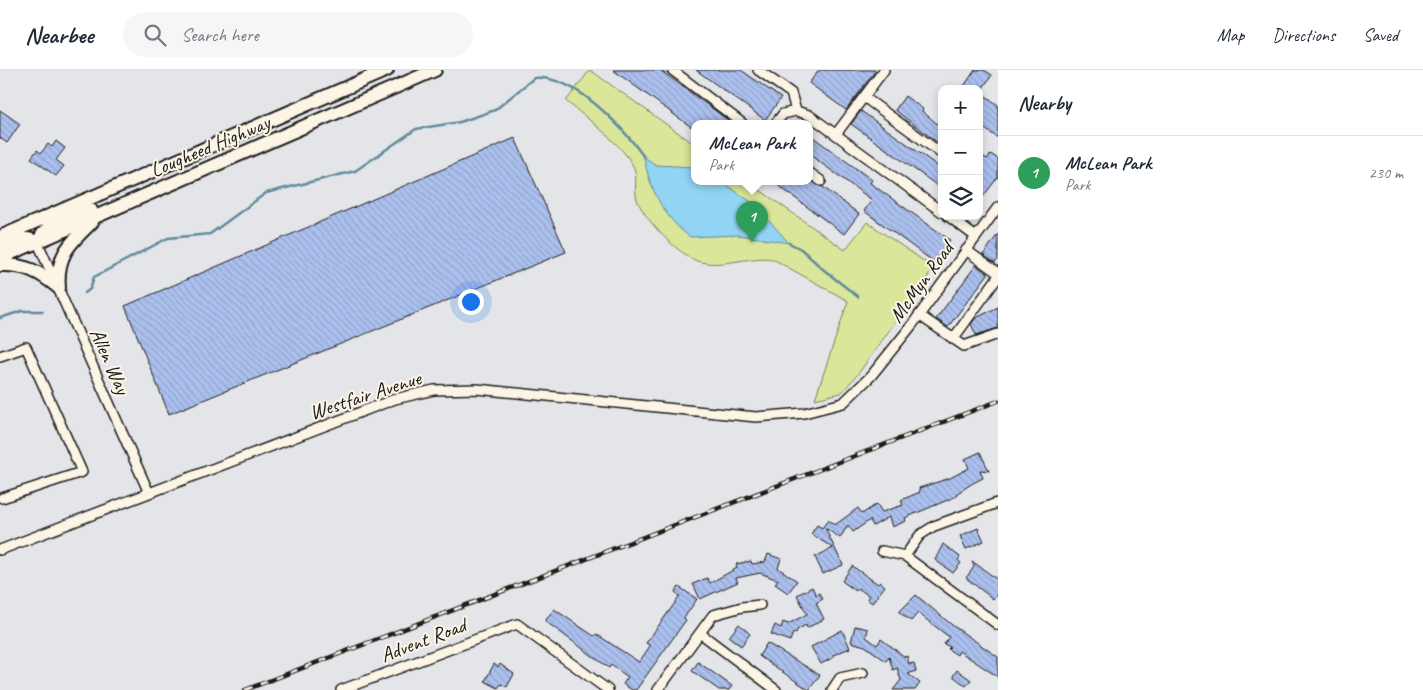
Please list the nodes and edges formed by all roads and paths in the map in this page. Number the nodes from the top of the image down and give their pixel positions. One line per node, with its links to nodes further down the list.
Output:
1 (387, 70): 12 (highway, Lougheed Highway)
2 (435, 70): 17 (highway, Lougheed Highway)
3 (672, 70): 8 (street)
4 (758, 70): 7 (street)
5 (884, 70): 6 (street)
6 (864, 97): 10 (street); 11 (street)
7 (796, 111): 9 (street); 10 (street)
8 (738, 120)
9 (778, 120)
10 (836, 134): 16 (street)
11 (938, 151)
12 (153, 172): 19 (highway, Lougheed Highway); 21 (highway)
13 (813, 175): 14 (street)
14 (821, 181)
15 (998, 207): 20 (street, McMyn Road)
16 (938, 209)
17 (98, 216): 21 (highway, Lougheed Highway); 28 (highway)
18 (953, 220): 20 (street)
19 (0, 237)
20 (976, 237): 23 (street, McMyn Road)
21 (38, 243): 22 (highway); 24 (highway, Lougheed Highway); 28 (street, Allen Way)
22 (0, 248)
23 (966, 250): 26 (street); 29 (street, McMyn Road)
24 (0, 258)
25 (0, 265): 28 (highway)
26 (998, 273)
27 (998, 277): 31 (street)
28 (59, 288): 34 (street, Allen Way)
29 (919, 315): 31 (street); 33 (street, McMyn Road)
30 (998, 334): 31 (street)
31 (953, 339)
32 (0, 356): 35 (street)
33 (820, 410): 34 (street, Westfair Avenue)
34 (148, 493): 37 (street, Westfair Avenue)
35 (1, 497)
36 (997, 503): 39 (street)
37 (0, 550)
38 (882, 551): 39 (street)
39 (905, 556): 41 (street)
40 (760, 605): 42 (street)
41 (998, 625)
42 (700, 633): 46 (street); 47 (street)
43 (863, 673): 48 (street)
44 (341, 690): 45 (street, Advent Road)
45 (608, 690)
46 (658, 690)
47 (776, 690)
48 (832, 690)

